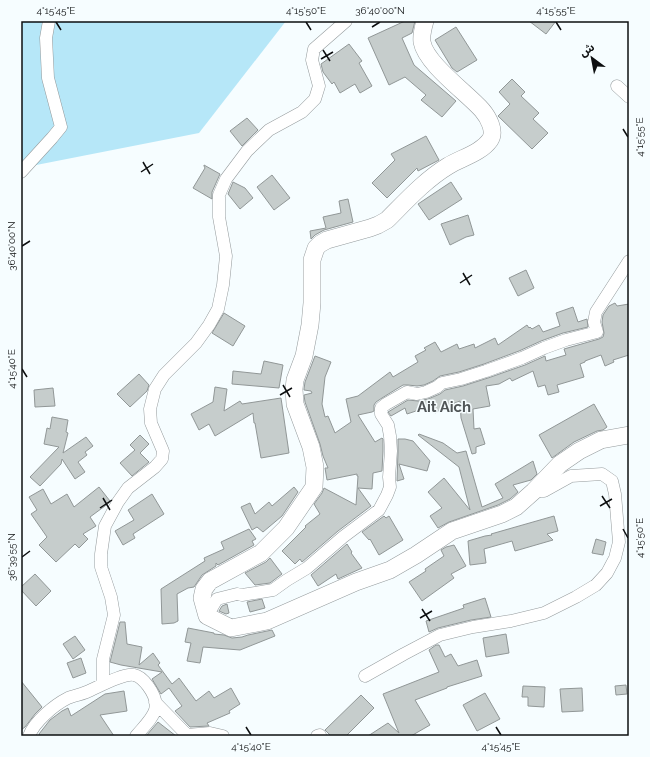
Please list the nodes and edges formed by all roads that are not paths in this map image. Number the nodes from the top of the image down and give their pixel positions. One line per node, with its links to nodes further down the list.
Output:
1 (48, 21): 6 (street)
2 (346, 21): 12 (street)
3 (425, 21): 10 (main road)
4 (617, 86): 5 (street)
5 (629, 97)
6 (21, 172)
7 (629, 260): 10 (street)
8 (629, 435): 9 (main road)
9 (534, 491): 10 (main road); 11 (street)
10 (207, 616)
11 (365, 676)
12 (103, 684): 13 (street); 14 (street)
13 (155, 702): 15 (street); 16 (street)
14 (29, 736)
15 (136, 736)
16 (223, 736)

